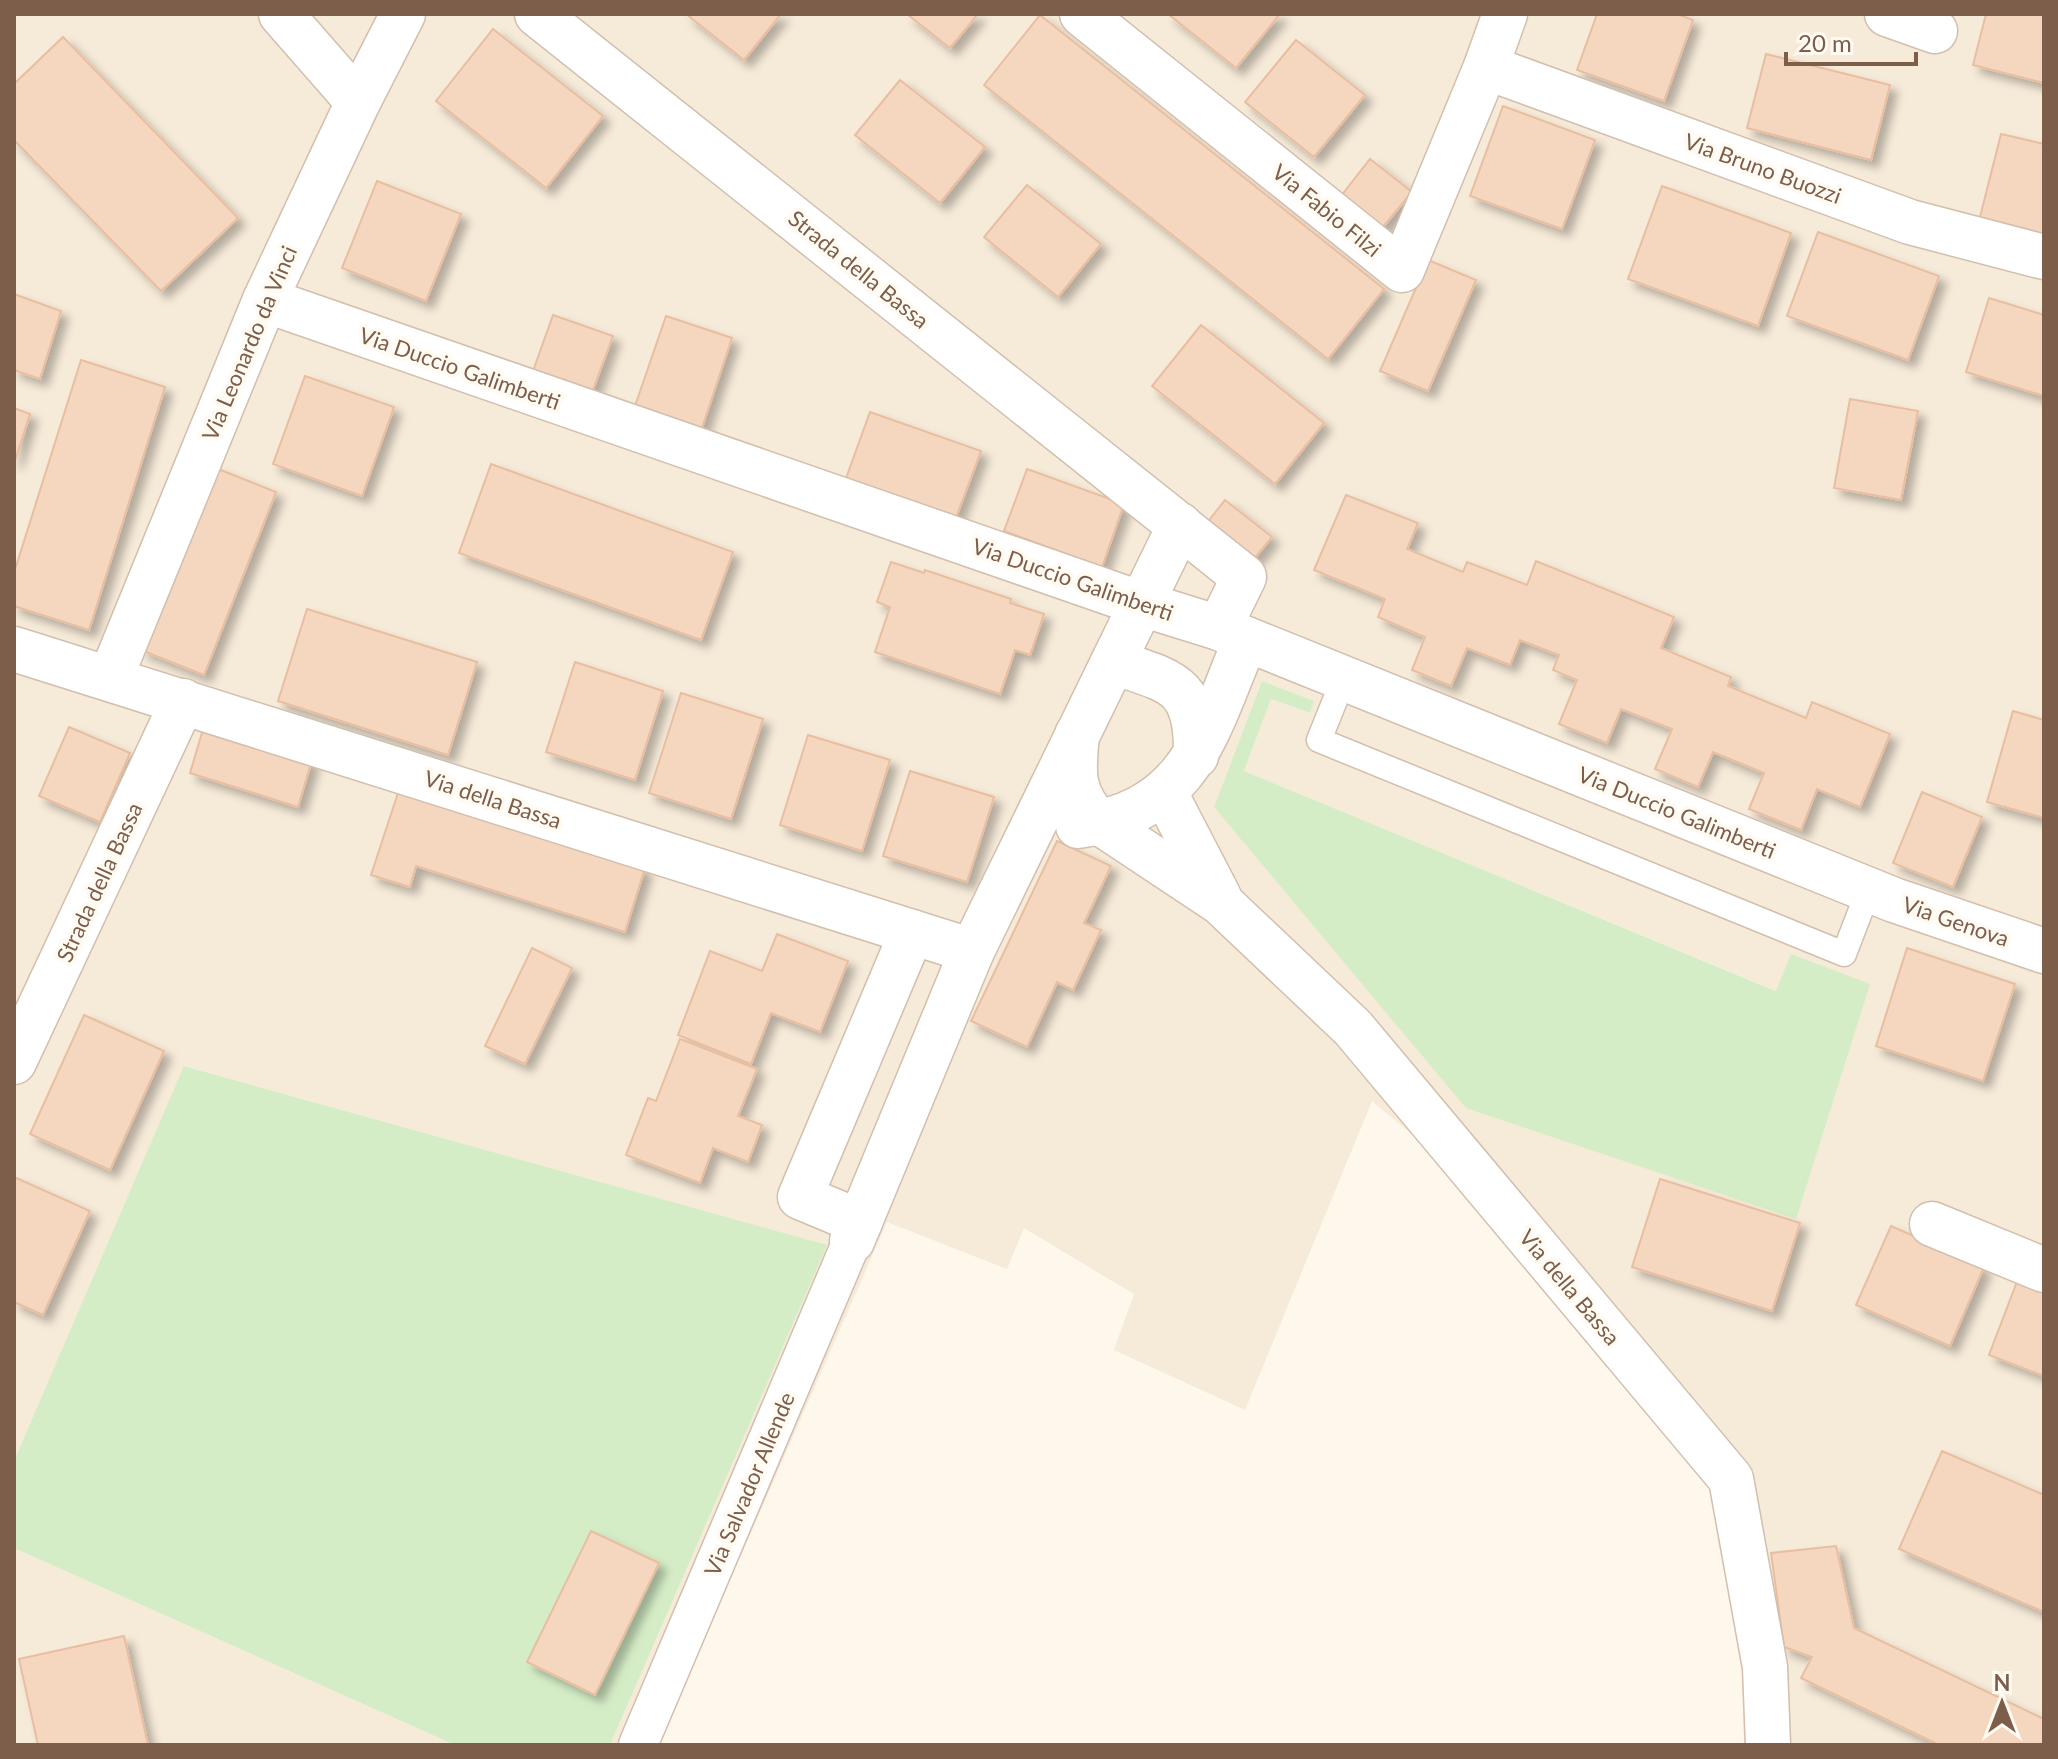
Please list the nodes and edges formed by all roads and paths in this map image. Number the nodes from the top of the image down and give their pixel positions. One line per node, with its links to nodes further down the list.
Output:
1 (281, 14): 9 (street)
2 (403, 14): 9 (street, Via Leonardo da Vinci)
3 (537, 14): 12 (street, Strada della Bassa)
4 (1082, 14): 8 (street, Via Fabio Filzi)
5 (1505, 14): 8 (street)
6 (1887, 14): 7 (street)
7 (1935, 31)
8 (1486, 67): 10 (street, Via Bruno Buozzi)
9 (358, 102): 11 (street, Via Leonardo da Vinci)
10 (2044, 257)
11 (265, 300): 13 (street, Via Duccio Galimberti); 18 (street, Via Leonardo da Vinci)
12 (1180, 525): 13 (street); 14 (street, Strada della Bassa)
13 (1142, 604): 14 (street, Via Duccio Galimberti); 16 (street)
14 (1233, 633): 17 (street, Via Duccio Galimberti); 21 (street, Strada della Bassa)
15 (14, 649): 18 (street, Via della Bassa)
16 (1113, 662): 20 (street); 21 (street)
17 (1344, 678): 25 (street, Via Duccio Galimberti); 25 (lane)
18 (110, 679): 19 (street, Via della Bassa)
19 (183, 701): 27 (street, Via della Bassa); 30 (street, Strada della Bassa)
20 (1077, 735): 23 (street); 24 (street)
21 (1196, 756): 22 (street, Strada della Bassa)
22 (1165, 793): 24 (street, Strada della Bassa); 26 (street, Via della Bassa)
23 (1036, 819): 24 (street, Strada della Bassa); 28 (street)
24 (1099, 822): 26 (street, Via della Bassa)
25 (1869, 889): 29 (street, Via Genova)
26 (1221, 903): 35 (street, Via della Bassa)
27 (912, 932): 28 (street, Via della Bassa); 32 (street)
28 (972, 951): 32 (street, Via Salvador Allende)
29 (2044, 951)
30 (14, 1062)
31 (1932, 1224): 33 (street)
32 (856, 1232): 34 (street, Via Salvador Allende)
33 (2044, 1270)
34 (638, 1745)
35 (1768, 1745)

